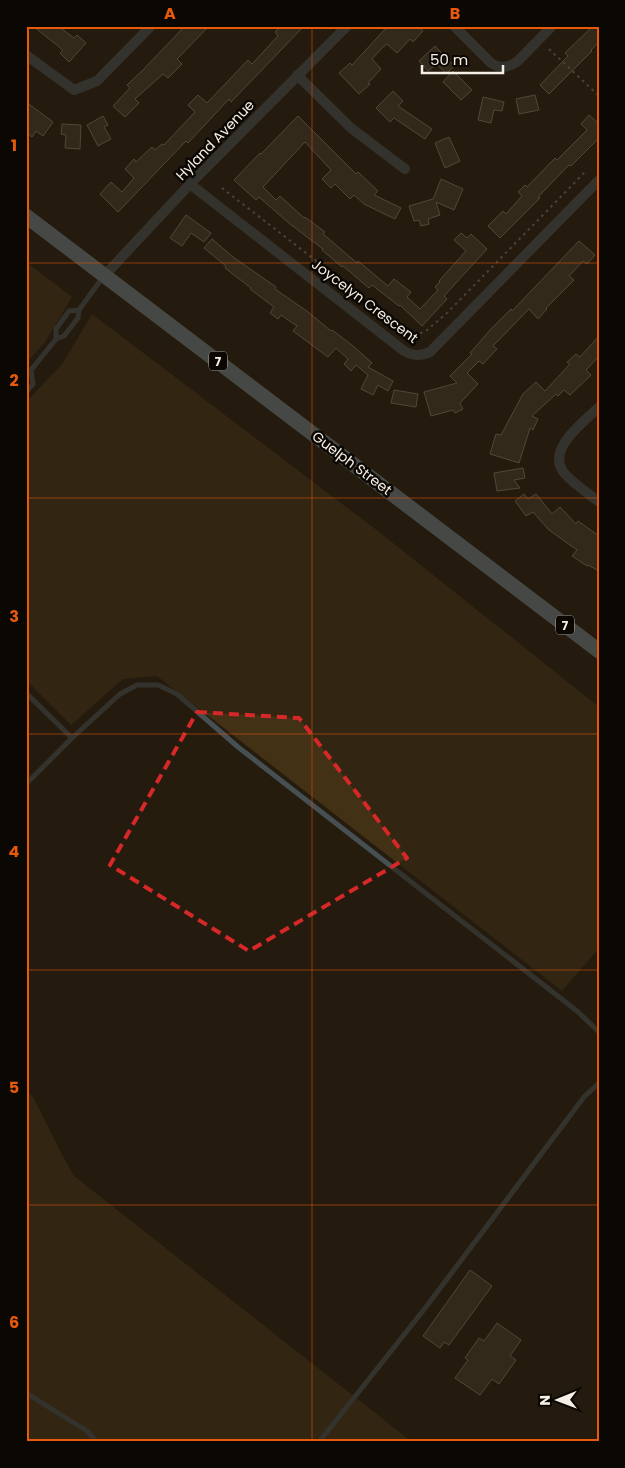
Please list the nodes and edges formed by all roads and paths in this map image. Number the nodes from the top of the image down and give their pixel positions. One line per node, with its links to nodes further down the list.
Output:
1 (151, 26): 6 (street)
2 (347, 26): 7 (street, Hyland Avenue)
3 (454, 26): 4 (street)
4 (552, 26)
5 (549, 49): 8 (path)
6 (26, 56)
7 (298, 75): 9 (street); 12 (street, Hyland Avenue)
8 (599, 96)
9 (405, 169)
10 (586, 170): 13 (path)
11 (599, 180): 12 (street, Joycelyn Crescent)
12 (190, 184): 15 (street, Hyland Avenue)
13 (222, 188)
14 (26, 216): 15 (main road, 7)
15 (105, 275): 16 (lane); 22 (main road, Guelph Street / 7)
16 (78, 310): 17 (lane); 17 (lane)
17 (56, 339): 18 (lane)
18 (29, 370): 19 (lane)
19 (26, 392)
20 (599, 407): 21 (street)
21 (599, 502)
22 (599, 651)
23 (26, 693): 24 (lane)
24 (72, 738): 25 (lane); 26 (lane)
25 (26, 784)
26 (599, 1032)
27 (599, 1083): 30 (lane)
28 (26, 1393): 29 (lane)
29 (97, 1442)
30 (319, 1442)

